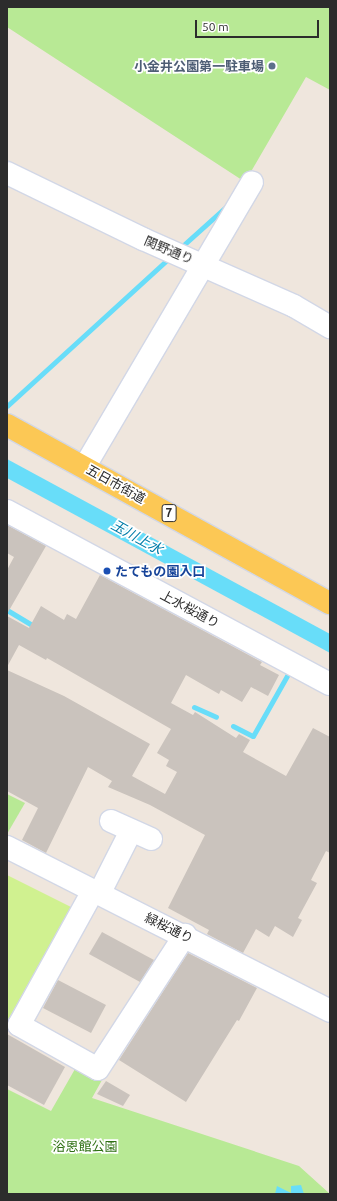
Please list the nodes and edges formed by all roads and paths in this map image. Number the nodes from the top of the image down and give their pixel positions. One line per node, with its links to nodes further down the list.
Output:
1 (7, 173): 3 (street, 関野通り)
2 (252, 183): 3 (street)
3 (203, 264): 4 (street, 関野通り); 6 (street)
4 (330, 327)
5 (7, 425): 6 (main road, 五日市街道 / 7)
6 (85, 466): 8 (main road, 五日市街道 / 7)
7 (7, 511): 9 (street, 上水桜通り)
8 (330, 602)
9 (330, 684)
10 (111, 821): 12 (street)
11 (7, 847): 12 (street, 緑桜通り)
12 (96, 892): 13 (street, 緑桜通り); 13 (street)
13 (185, 935): 14 (street, 緑桜通り)
14 (330, 1011)

